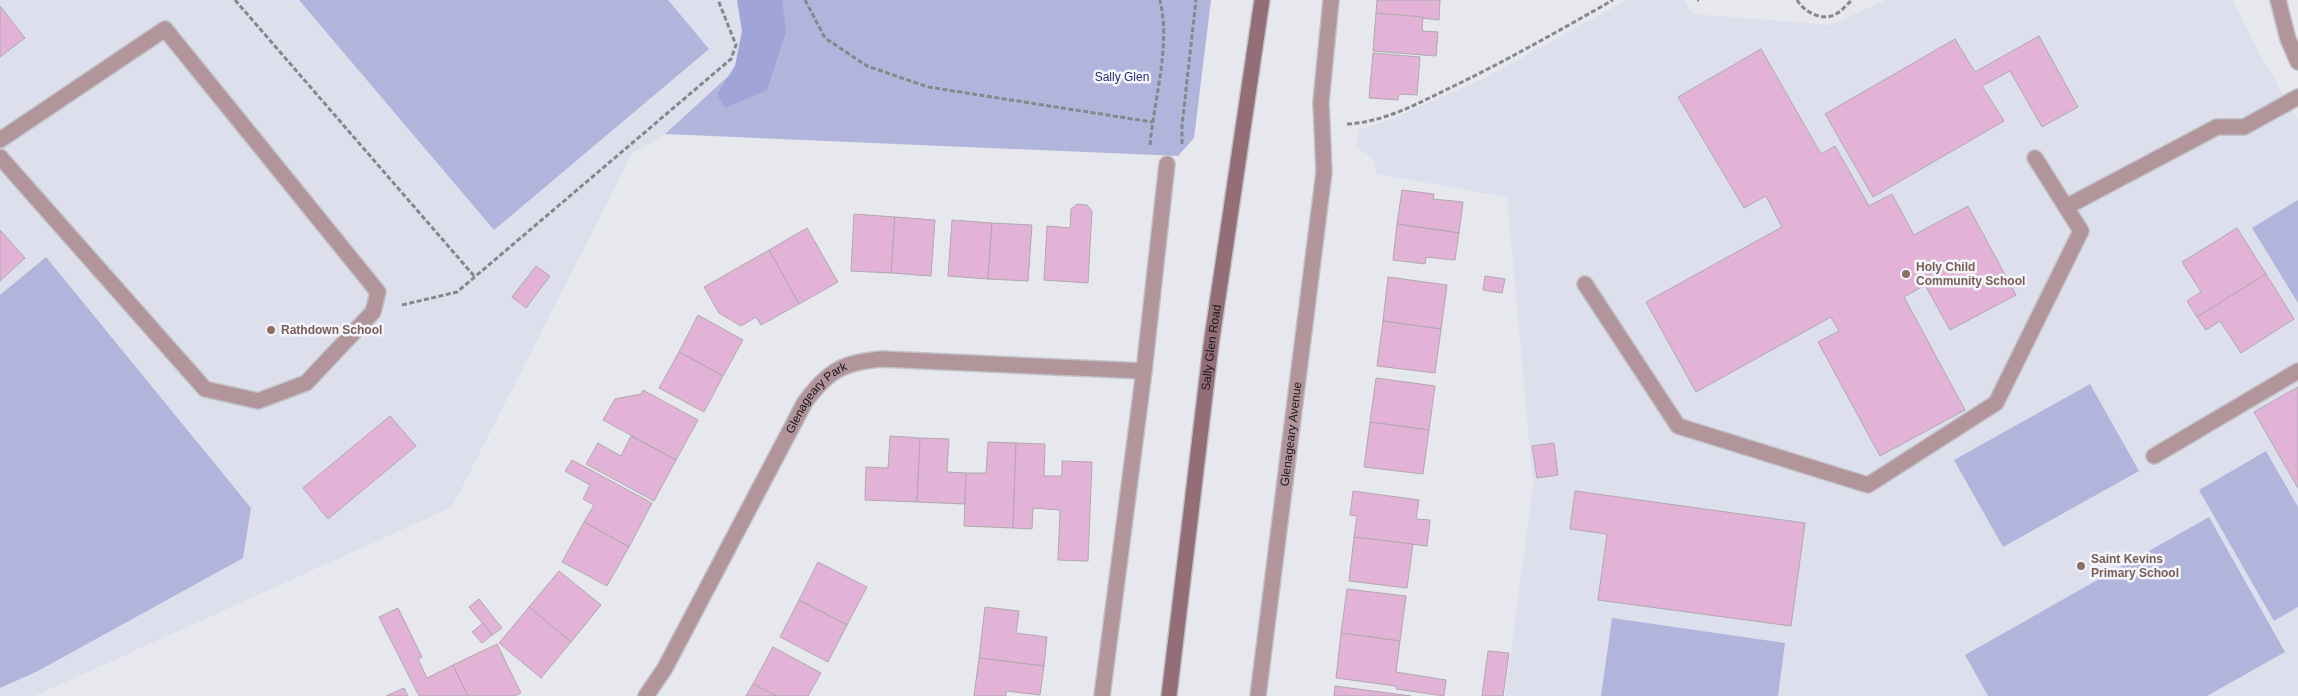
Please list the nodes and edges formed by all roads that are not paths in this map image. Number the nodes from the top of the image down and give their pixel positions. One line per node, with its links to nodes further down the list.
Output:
1 (1262, 0): 17 (main road, Sally Glen Road)
2 (1331, 0): 18 (street, Glenageary Avenue)
3 (2278, 0): 4 (street)
4 (2298, 62)
5 (2298, 97): 10 (street)
6 (0, 140): 7 (street)
7 (0, 157)
8 (2034, 158): 10 (street)
9 (1167, 164): 13 (street)
10 (2066, 207): 11 (street)
11 (1585, 284)
12 (2298, 371): 14 (street)
13 (1144, 372): 15 (street, Glenageary Park); 16 (street)
14 (2154, 456)
15 (646, 696)
16 (1102, 696)
17 (1169, 696)
18 (1258, 696)

